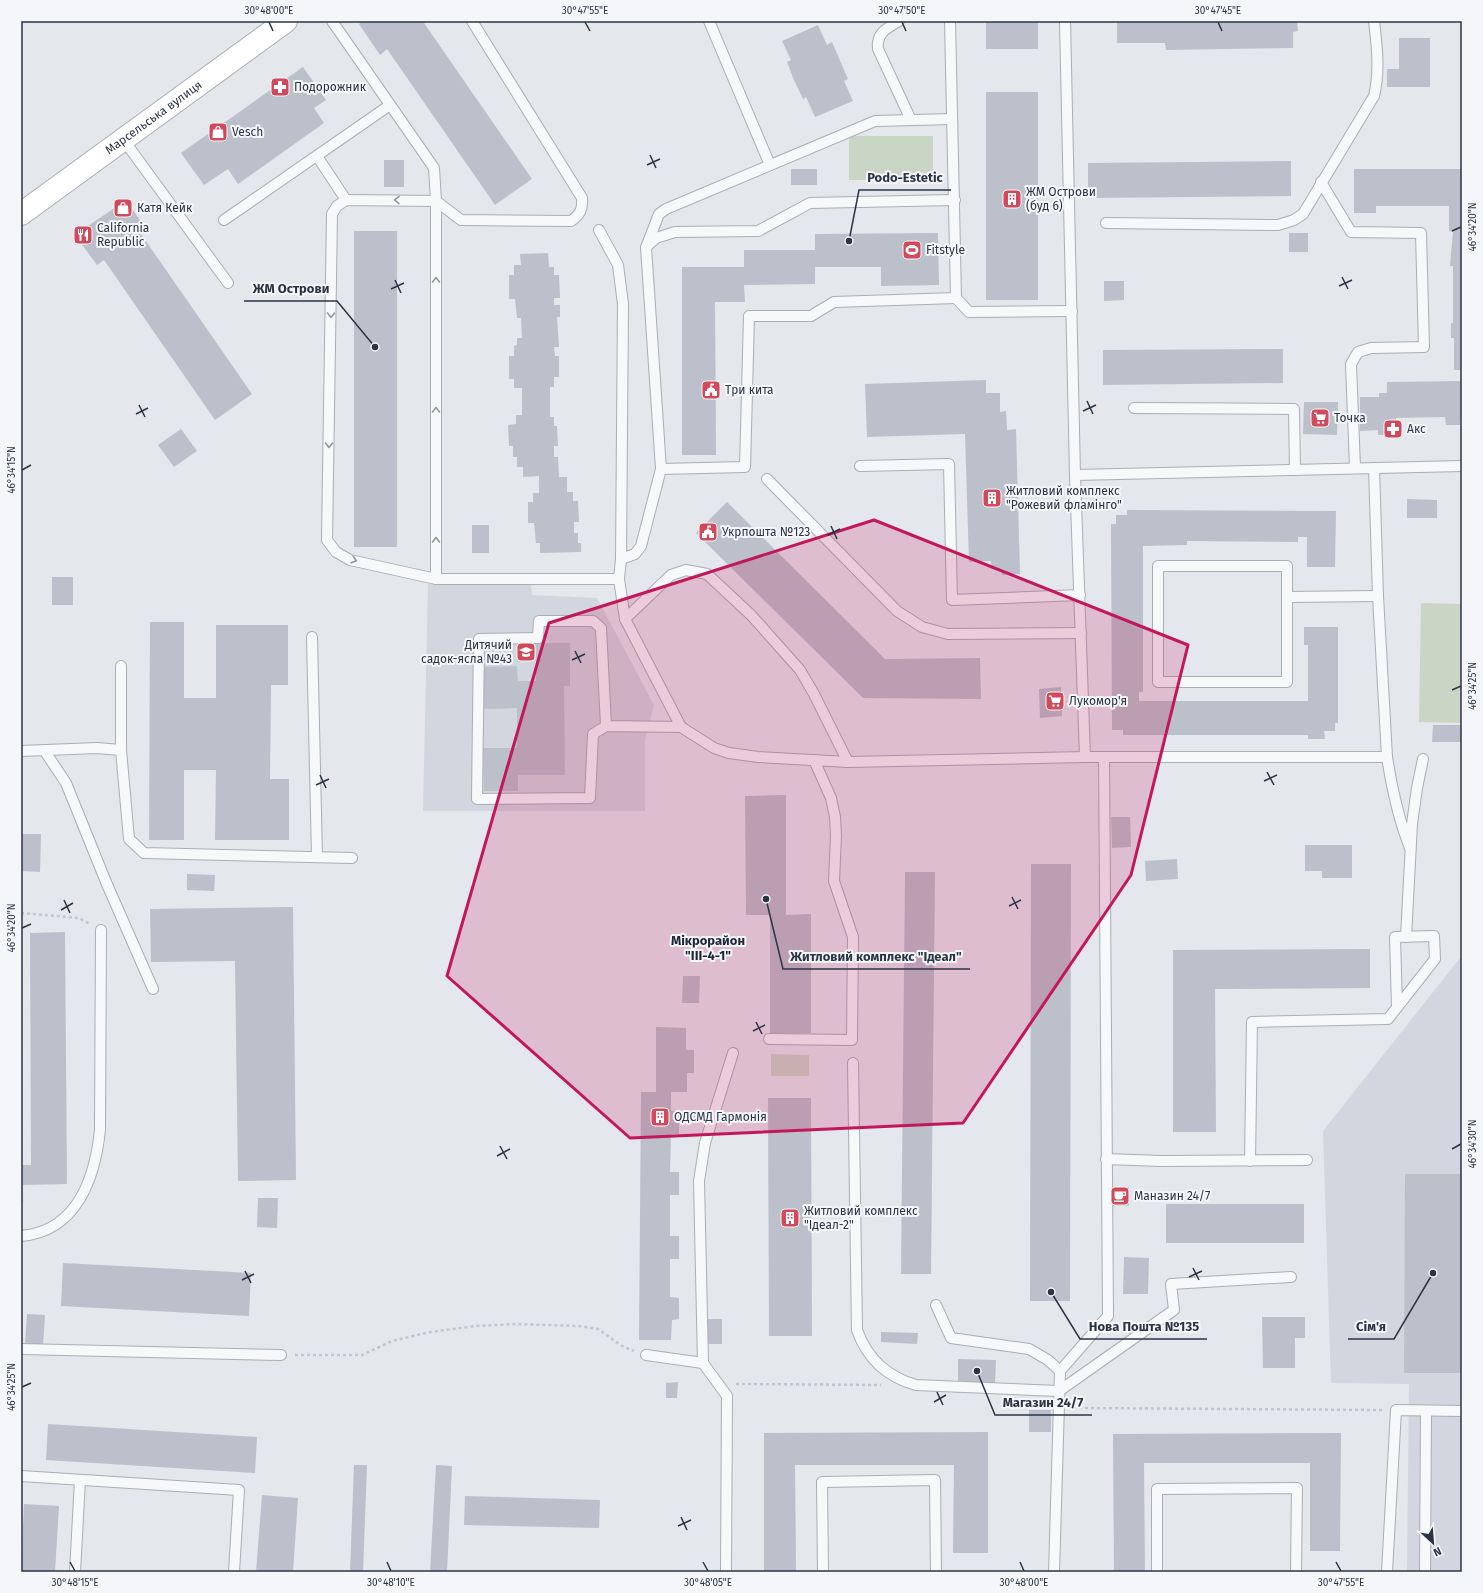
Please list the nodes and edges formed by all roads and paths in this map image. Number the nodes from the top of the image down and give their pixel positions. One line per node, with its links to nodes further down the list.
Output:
1 (286, 21): 12 (street, Марсельська вулиця)
2 (332, 21): 9 (lane)
3 (472, 21): 18 (lane)
4 (709, 21): 14 (lane)
5 (899, 21): 10 (lane)
6 (950, 21): 11 (lane)
7 (1066, 21): 26 (lane)
8 (1374, 21): 15 (lane)
9 (390, 105): 13 (lane); 18 (lane)
10 (911, 120): 11 (lane); 14 (lane)
11 (952, 120): 17 (lane)
12 (123, 139): 19 (street, Марсельська вулиця); 24 (lane)
13 (317, 156): 16 (lane); 20 (lane)
14 (770, 165): 23 (lane)
15 (1321, 182): 21 (lane); 30 (lane)
16 (346, 200): 18 (lane, one-way to 16); 37 (lane, one-way to 37)
17 (955, 200): 23 (lane); 25 (lane)
18 (436, 201): 37 (lane, one-way to 18)
19 (21, 214)
20 (224, 220)
21 (1106, 223)
22 (599, 230): 36 (lane)
23 (646, 247): 32 (lane)
24 (228, 283)
25 (956, 298): 26 (lane); 32 (lane)
26 (1072, 312): 34 (lane)
27 (1134, 408): 33 (lane)
28 (860, 466): 39 (lane)
29 (1462, 466): 31 (lane)
30 (1355, 468): 31 (lane); 33 (lane)
31 (1374, 468): 40 (lane)
32 (661, 469): 36 (lane)
33 (1295, 470): 34 (lane)
34 (1075, 475): 39 (lane)
35 (767, 478): 43 (lane)
36 (621, 559): 38 (lane)
37 (436, 579): 38 (lane)
38 (619, 579): 42 (lane)
39 (1080, 595): 43 (lane)
40 (1378, 596): 41 (lane); 53 (lane)
41 (1287, 597): 41 (lane)
42 (625, 619): 47 (lane); 56 (lane)
43 (1081, 633): 51 (lane)
44 (312, 637): 58 (lane)
45 (121, 666): 49 (lane)
46 (606, 726): 46 (lane); 47 (lane)
47 (681, 727): 55 (lane)
48 (44, 750): 49 (lane); 50 (lane); 63 (lane)
49 (121, 750): 58 (lane)
50 (21, 751)
51 (1085, 757): 52 (lane); 56 (lane)
52 (1104, 757): 53 (lane); 68 (lane)
53 (1387, 757): 57 (lane)
54 (1424, 759): 57 (lane)
55 (814, 760): 56 (lane); 65 (lane)
56 (848, 762)
57 (1411, 852): 62 (lane)
58 (317, 857): 59 (lane)
59 (352, 858)
60 (21, 913): 61 (path)
61 (101, 930): 71 (lane)
62 (1406, 937): 64 (lane); 64 (lane)
63 (153, 989)
64 (1397, 1007): 70 (lane)
65 (769, 1039)
66 (732, 1053): 77 (lane)
67 (853, 1063): 81 (lane)
68 (1106, 1159): 70 (lane); 78 (lane)
69 (1307, 1160): 70 (lane)
70 (1250, 1161)
71 (21, 1236)
72 (1291, 1277): 81 (lane)
73 (936, 1305): 78 (lane)
74 (21, 1349): 75 (lane)
75 (281, 1355): 76 (path)
76 (646, 1355): 77 (lane)
77 (703, 1363): 79 (lane)
78 (1060, 1371): 81 (lane)
79 (719, 1384): 80 (path); 90 (lane)
80 (884, 1385)
81 (1059, 1391): 82 (lane)
82 (1058, 1408): 83 (path); 93 (lane)
83 (1396, 1410): 84 (lane); 96 (lane)
84 (1426, 1411): 85 (lane); 97 (lane)
85 (1462, 1411)
86 (21, 1476): 87 (lane)
87 (80, 1480): 88 (lane); 89 (lane)
88 (75, 1572)
89 (234, 1572)
90 (726, 1572)
91 (823, 1572): 92 (lane)
92 (936, 1572)
93 (1054, 1572)
94 (1157, 1572): 95 (lane)
95 (1296, 1572)
96 (1387, 1572)
97 (1425, 1572)

